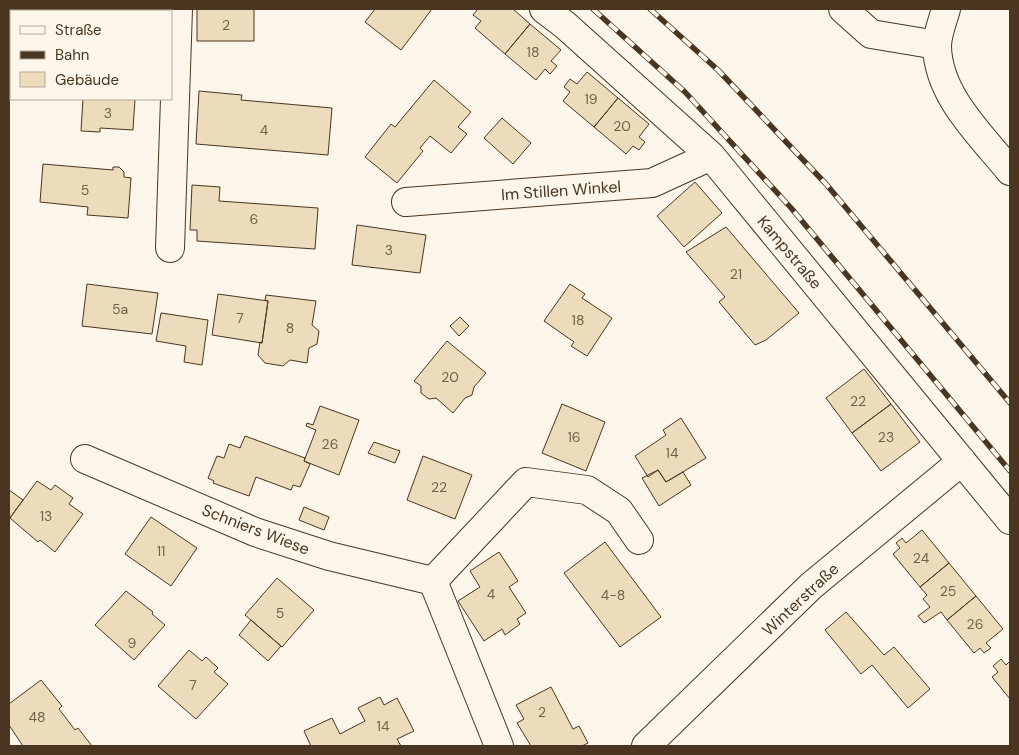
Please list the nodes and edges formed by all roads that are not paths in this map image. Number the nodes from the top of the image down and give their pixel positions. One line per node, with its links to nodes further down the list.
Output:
1 (178, 9): 9 (street)
2 (544, 9): 6 (street, Kampstraße)
3 (843, 9): 5 (street)
4 (946, 9): 5 (street)
5 (937, 45): 7 (street)
6 (711, 156): 8 (street, Im Stillen Winkel); 11 (street, Kampstraße)
7 (1010, 171)
8 (406, 202)
9 (170, 248)
10 (85, 459): 14 (street, Schniers Wiese)
11 (962, 461): 12 (street, Kampstraße); 16 (street, Winterstraße)
12 (1010, 520)
13 (639, 540): 14 (street)
14 (433, 581): 15 (street)
15 (499, 746)
16 (646, 746)

